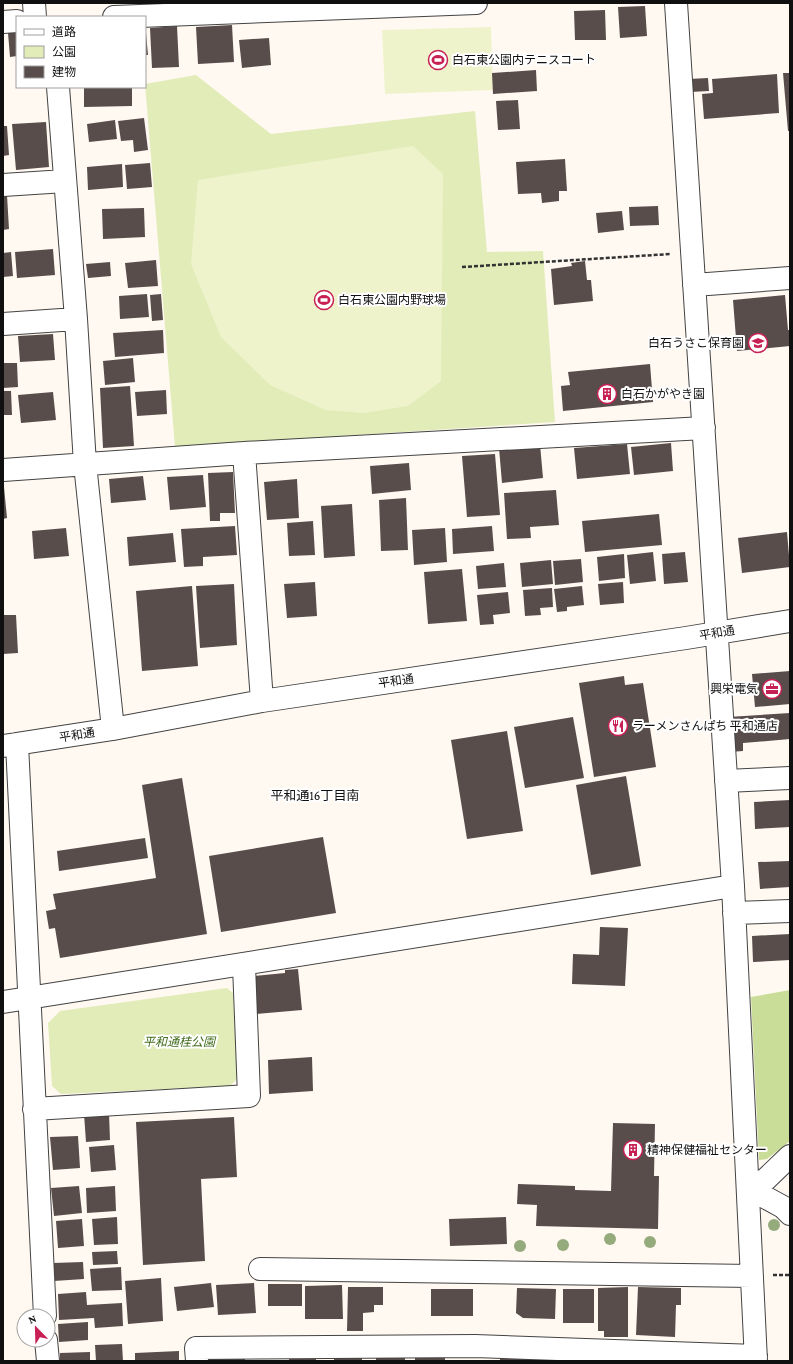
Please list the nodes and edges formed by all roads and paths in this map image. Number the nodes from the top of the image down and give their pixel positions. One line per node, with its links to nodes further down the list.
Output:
1 (34, 3): 4 (street)
2 (476, 3): 5 (street)
3 (676, 3): 11 (street)
4 (35, 16)
5 (140, 16)
6 (16, 21): 7 (street)
7 (3, 22)
8 (58, 88): 9 (street)
9 (65, 181): 10 (street); 15 (street)
10 (3, 185)
11 (692, 253): 12 (path); 14 (street)
12 (462, 267)
13 (790, 278): 14 (street)
14 (694, 285): 17 (street)
15 (76, 319): 16 (street); 19 (street)
16 (3, 324)
17 (704, 428): 18 (street); 22 (street)
18 (244, 453): 19 (street); 23 (street)
19 (85, 464): 20 (street); 24 (street)
20 (3, 470)
21 (790, 621): 22 (street, 平和通)
22 (716, 633): 23 (street, 平和通); 27 (street)
23 (262, 701): 24 (street, 平和通)
24 (113, 729): 25 (street, 平和通)
25 (10, 745): 32 (street)
26 (790, 778): 27 (street)
27 (726, 781): 28 (street)
28 (733, 886): 30 (street); 31 (street)
29 (790, 912): 30 (street)
30 (734, 913): 36 (street)
31 (244, 965): 32 (street); 34 (street)
32 (29, 998): 33 (street); 34 (street)
33 (3, 1002)
34 (34, 1109): 40 (street)
35 (790, 1156): 36 (street)
36 (748, 1188): 37 (street); 39 (street)
37 (790, 1214)
38 (260, 1269): 39 (street)
39 (752, 1276): 43 (street)
40 (45, 1308)
41 (47, 1348): 44 (street)
42 (475, 1354): 43 (street); 45 (street)
43 (756, 1358)
44 (48, 1361)
45 (197, 1361)

